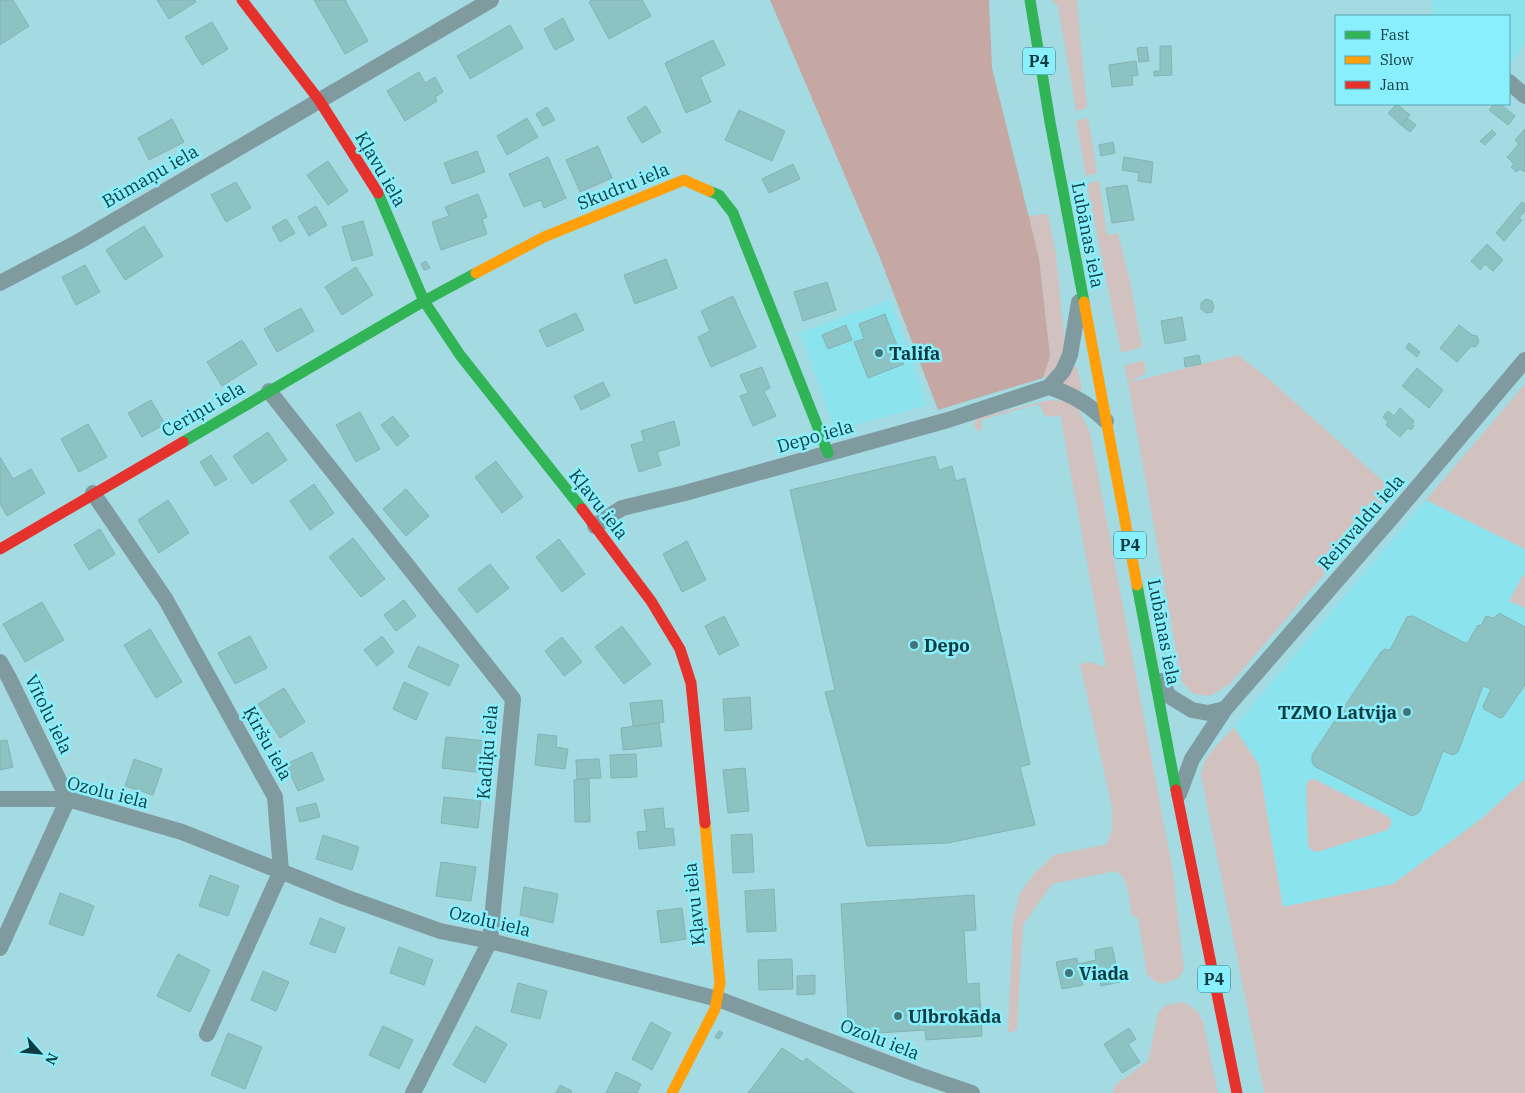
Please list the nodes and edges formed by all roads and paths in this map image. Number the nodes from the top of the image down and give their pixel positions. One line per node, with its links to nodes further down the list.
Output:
1 (242, 0): 6 (street, Kļavu iela)
2 (491, 0): 6 (street, Būmaņu iela)
3 (1030, 0): 8 (street, Lubānas iela / P4)
4 (1510, 83): 5 (street)
5 (1525, 96)
6 (319, 100): 7 (street, Būmaņu iela); 9 (street, Kļavu iela)
7 (0, 283)
8 (1081, 292): 11 (street); 13 (street, Lubānas iela / P4)
9 (424, 300): 12 (street, Ceriņu iela); 14 (street, Skudru iela); 16 (street, Kļavu iela)
10 (1525, 360): 20 (street, Reinvaldu iela)
11 (1049, 387): 13 (street); 14 (street, Depo iela)
12 (269, 391): 15 (street, Ceriņu iela); 25 (street, Kadiķu iela)
13 (1106, 421): 19 (street, Lubānas iela / P4)
14 (828, 453): 16 (street, Depo iela)
15 (92, 493): 17 (street, Ceriņu iela); 24 (street, Ķiršu iela)
16 (595, 526): 27 (street, Kļavu iela)
17 (0, 549)
18 (0, 662): 23 (street, Vītolu iela)
19 (1154, 668): 20 (street); 21 (street, Lubānas iela / P4)
20 (1225, 709): 21 (street, Reinvaldu iela)
21 (1178, 798): 29 (street, Lubānas iela / P4)
22 (0, 799): 23 (street, Ozolu iela)
23 (68, 799): 24 (street, Ozolu iela); 26 (street)
24 (282, 871): 25 (street, Ozolu iela); 28 (street)
25 (490, 941): 27 (street, Ozolu iela); 30 (street, Kadiķu iela)
26 (0, 948)
27 (718, 999): 31 (street, Kļavu iela); 32 (street, Ozolu iela)
28 (207, 1034)
29 (1236, 1085): 33 (street)
30 (413, 1093)
31 (672, 1093)
32 (972, 1093)
33 (1230, 1093)

